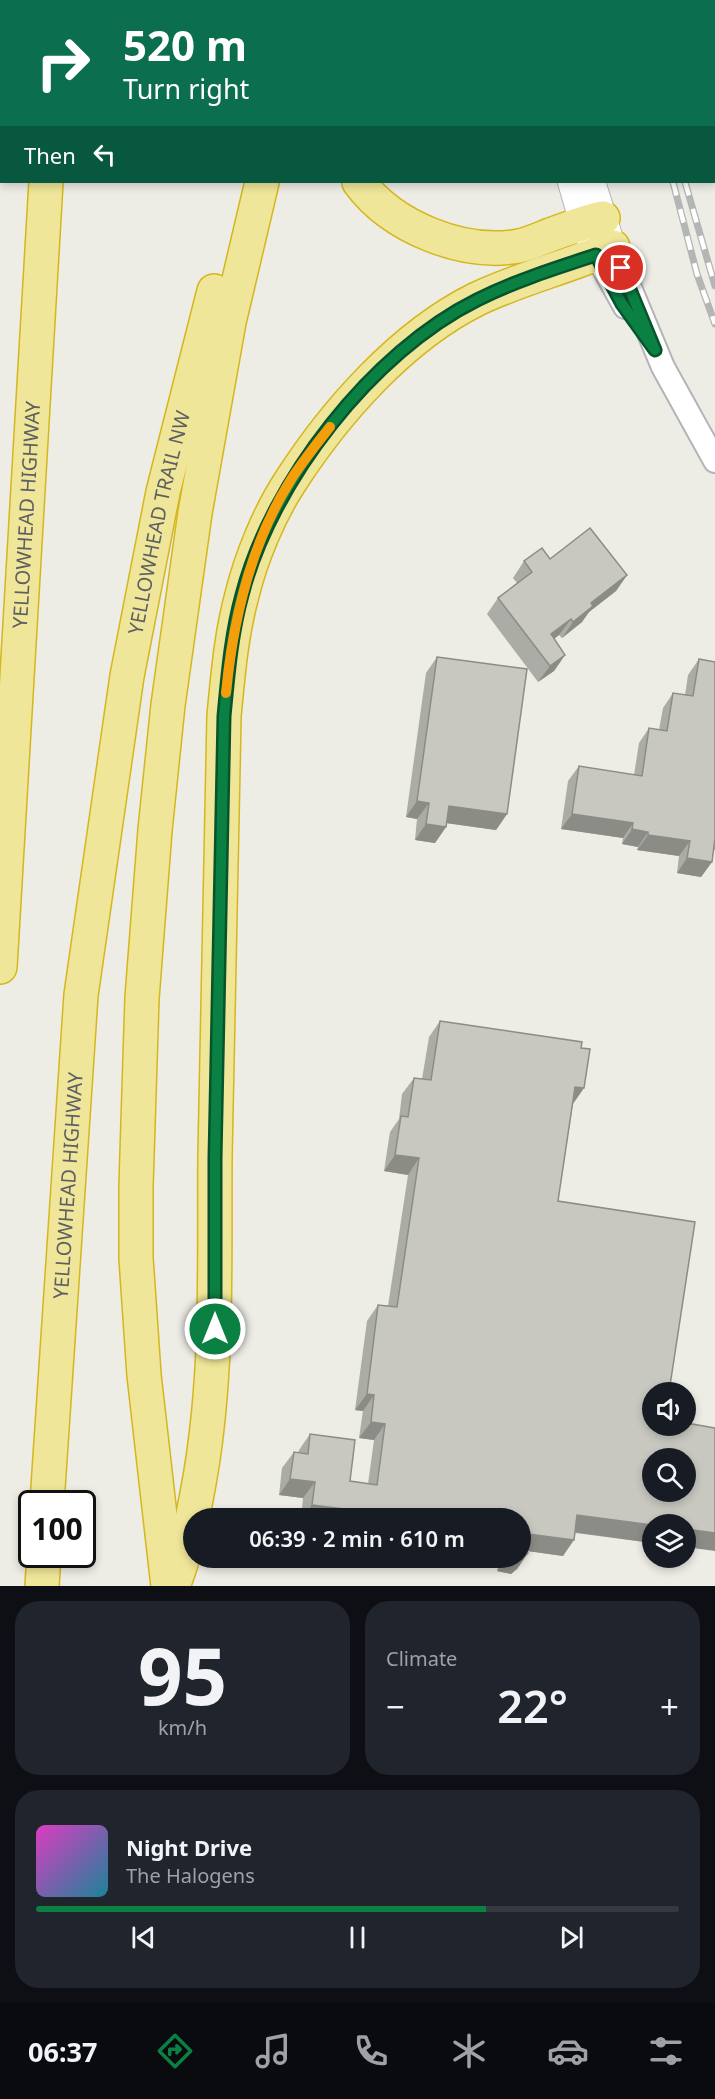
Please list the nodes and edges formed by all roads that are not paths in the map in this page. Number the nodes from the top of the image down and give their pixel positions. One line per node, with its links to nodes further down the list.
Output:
1 (46, 183): 9 (highway, YELLOWHEAD HIGHWAY)
2 (242, 183): 8 (highway, YELLOWHEAD TRAIL NW)
3 (262, 183): 13 (highway)
4 (360, 183): 6 (highway)
5 (572, 183): 6 (main road)
6 (598, 216): 7 (street); 14 (highway)
7 (715, 460)
8 (100, 869): 10 (highway, YELLOWHEAD HIGHWAY)
9 (0, 967)
10 (48, 1490)
11 (43, 1568): 12 (highway)
12 (42, 1586)
13 (168, 1586)
14 (173, 1586)

